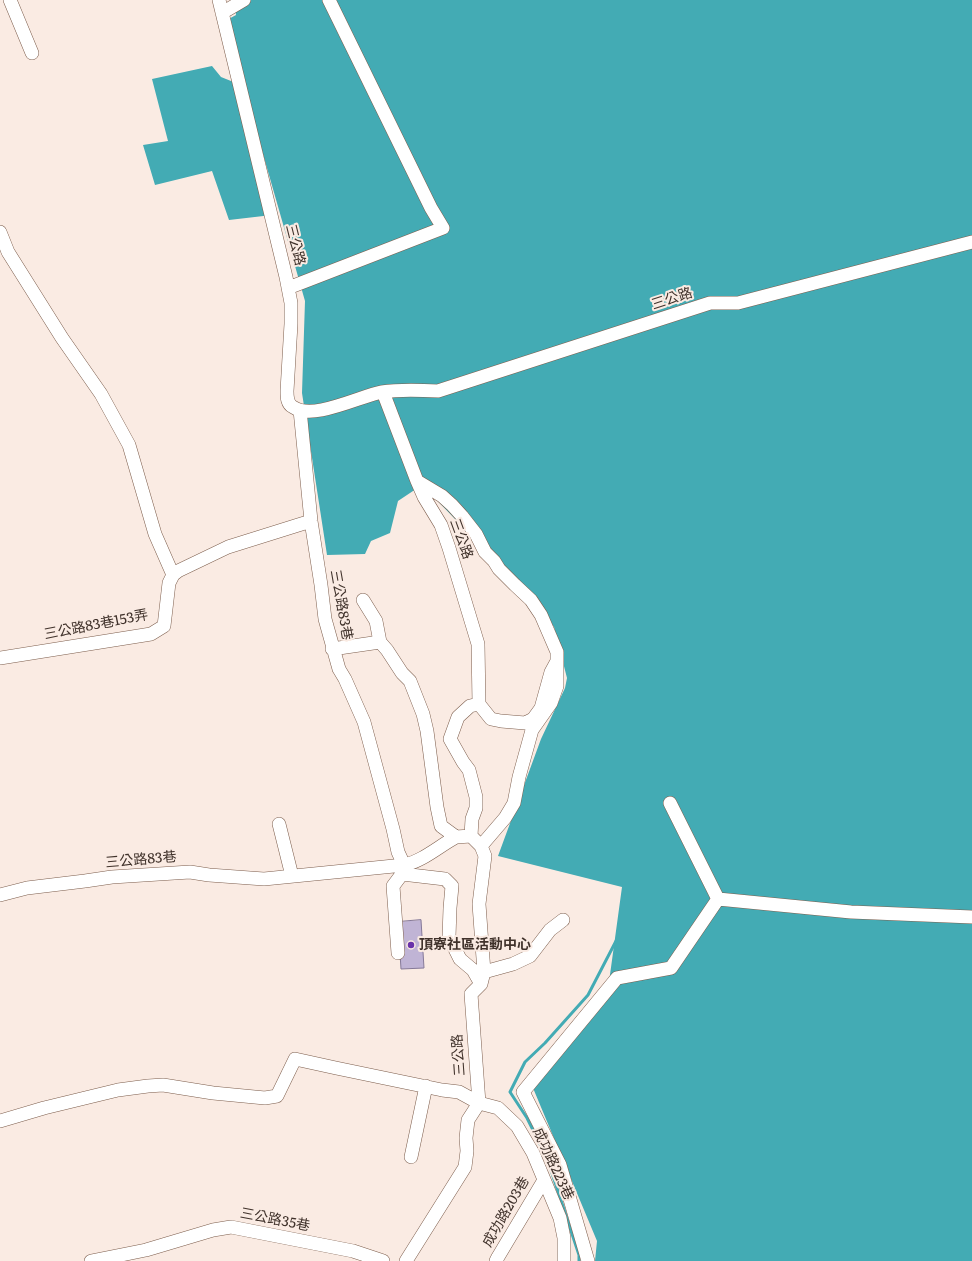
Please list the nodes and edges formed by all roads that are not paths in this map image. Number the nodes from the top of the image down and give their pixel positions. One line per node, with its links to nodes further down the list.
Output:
1 (10, 0): 5 (street)
2 (244, 0): 4 (street)
3 (329, 0): 8 (street)
4 (221, 6): 8 (street, 三公路)
5 (32, 53)
6 (0, 232): 13 (street)
7 (972, 242): 9 (street, 三公路)
8 (288, 288): 10 (street, 三公路)
9 (383, 392): 10 (street, 三公路); 11 (street, 三公路)
10 (300, 410): 12 (street, 三公路83巷)
11 (417, 481): 17 (street); 19 (street, 三公路)
12 (311, 521): 13 (street); 16 (street, 三公路83巷)
13 (173, 575): 18 (street, 三公路83巷153弄)
14 (363, 600): 15 (street)
15 (380, 642): 16 (street); 23 (street)
16 (332, 649): 25 (street, 三公路83巷)
17 (557, 652): 19 (street); 24 (street)
18 (0, 658)
19 (479, 704): 22 (street)
20 (670, 803): 28 (street)
21 (279, 824): 26 (street)
22 (471, 836): 23 (street); 24 (street)
23 (456, 837): 25 (street, 三公路83巷)
24 (481, 846): 32 (street)
25 (403, 870): 26 (street, 三公路83巷); 31 (street); 32 (street)
26 (292, 876): 27 (street, 三公路83巷)
27 (0, 895)
28 (718, 899): 29 (street); 37 (street)
29 (972, 917)
30 (563, 920): 32 (street)
31 (398, 953)
32 (482, 978): 34 (street, 三公路)
33 (426, 1086): 34 (street, 成功路223巷); 35 (street, 成功路223巷); 36 (street)
34 (479, 1103): 38 (street, 成功路223巷); 41 (street)
35 (0, 1121)
36 (411, 1157)
37 (560, 1166): 38 (street); 44 (street)
38 (542, 1175): 42 (street, 成功路203巷); 43 (street, 成功路223巷)
39 (91, 1261): 40 (street, 三公路35巷)
40 (383, 1261)
41 (406, 1261)
42 (496, 1261)
43 (564, 1261)
44 (588, 1261)

